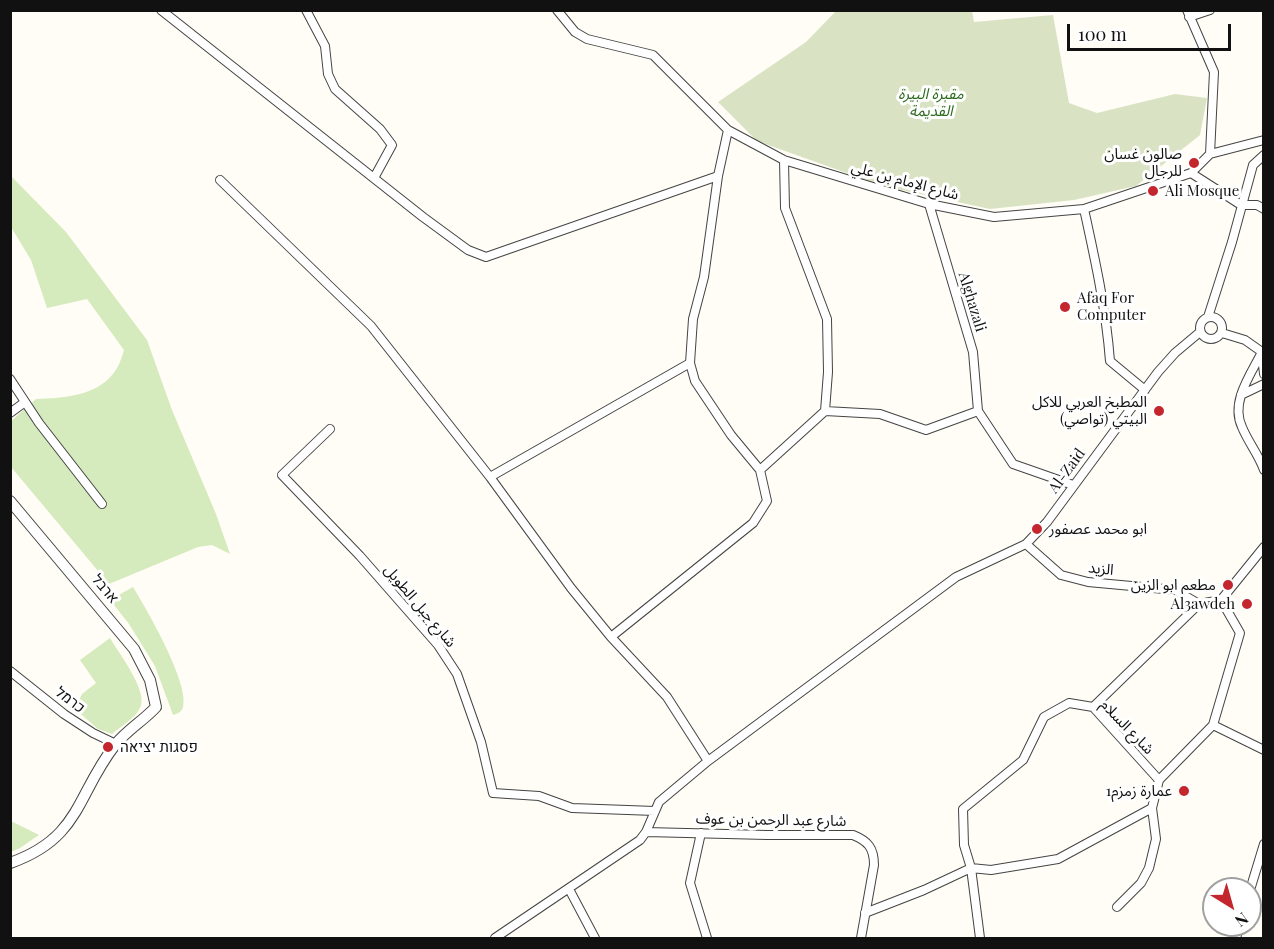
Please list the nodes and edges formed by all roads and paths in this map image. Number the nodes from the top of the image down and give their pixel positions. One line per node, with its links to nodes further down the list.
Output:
1 (160, 10): 13 (street)
2 (306, 10): 13 (street)
3 (557, 10): 6 (street, شارع الإمام بن علي)
4 (1210, 10): 5 (street)
5 (1188, 14): 8 (street)
6 (728, 130): 10 (street, شارع الإمام بن علي); 12 (street)
7 (1263, 141): 8 (street)
8 (1210, 154): 11 (street)
9 (1263, 155): 16 (street)
10 (784, 160): 15 (street, شارع الإمام بن علي); 30 (street)
11 (1191, 173): 16 (street); 17 (street, شارع الإمام بن علي)
12 (718, 176): 13 (street); 23 (street)
13 (374, 178)
14 (220, 180): 36 (street)
15 (929, 204): 17 (street, شارع الإمام بن علي); 31 (street, Alghazali)
16 (1241, 205): 18 (street); 19 (street)
17 (1084, 209): 27 (street)
18 (1263, 209)
19 (1208, 317): 20 (street); 21 (street)
20 (1200, 332): 21 (street); 27 (street, Al-Zaid)
21 (1222, 333): 22 (street)
22 (1263, 351): 24 (street); 28 (street)
23 (690, 363): 34 (street); 36 (street)
24 (1263, 374)
25 (10, 379): 29 (street)
26 (1263, 384): 28 (street)
27 (1145, 390): 37 (street, Al-Zaid)
28 (1241, 395): 35 (street)
29 (25, 402): 32 (street); 39 (street)
30 (825, 411): 31 (street); 34 (street)
31 (978, 411): 37 (street)
32 (10, 413)
33 (330, 429): 53 (street, شارع جبل الطويل)
34 (760, 470): 44 (street)
35 (1263, 470)
36 (490, 477): 44 (street)
37 (1073, 485): 40 (street, Al-Zaid)
38 (10, 501): 48 (street, ארבל)
39 (102, 504)
40 (1026, 544): 43 (street, الزيد); 50 (street)
41 (1262, 551): 42 (street)
42 (1221, 600): 43 (street); 47 (street)
43 (1199, 604): 46 (street)
44 (611, 637): 50 (street)
45 (10, 671): 48 (street, כרמל)
46 (1093, 707): 51 (street, شارع السلام); 58 (street, شارع السلام)
47 (1213, 725): 49 (street); 51 (street)
48 (116, 744): 57 (street)
49 (1263, 750)
50 (708, 761): 53 (street)
51 (1159, 780): 52 (street)
52 (1152, 808): 58 (street); 61 (street)
53 (655, 811): 54 (street)
54 (646, 832): 55 (street, شارع عبد الرحمن بن عوف); 60 (street)
55 (701, 833): 62 (street, شارع عبد الرحمن بن عوف); 65 (street)
56 (1263, 844): 59 (street)
57 (10, 862)
58 (971, 868): 62 (street); 67 (street)
59 (1254, 877)
60 (568, 889): 63 (street); 64 (street)
61 (1117, 907)
62 (865, 913): 66 (street, شارع عبد الرحمن بن عوف)
63 (495, 939)
64 (595, 939)
65 (707, 939)
66 (861, 939)
67 (980, 939)

